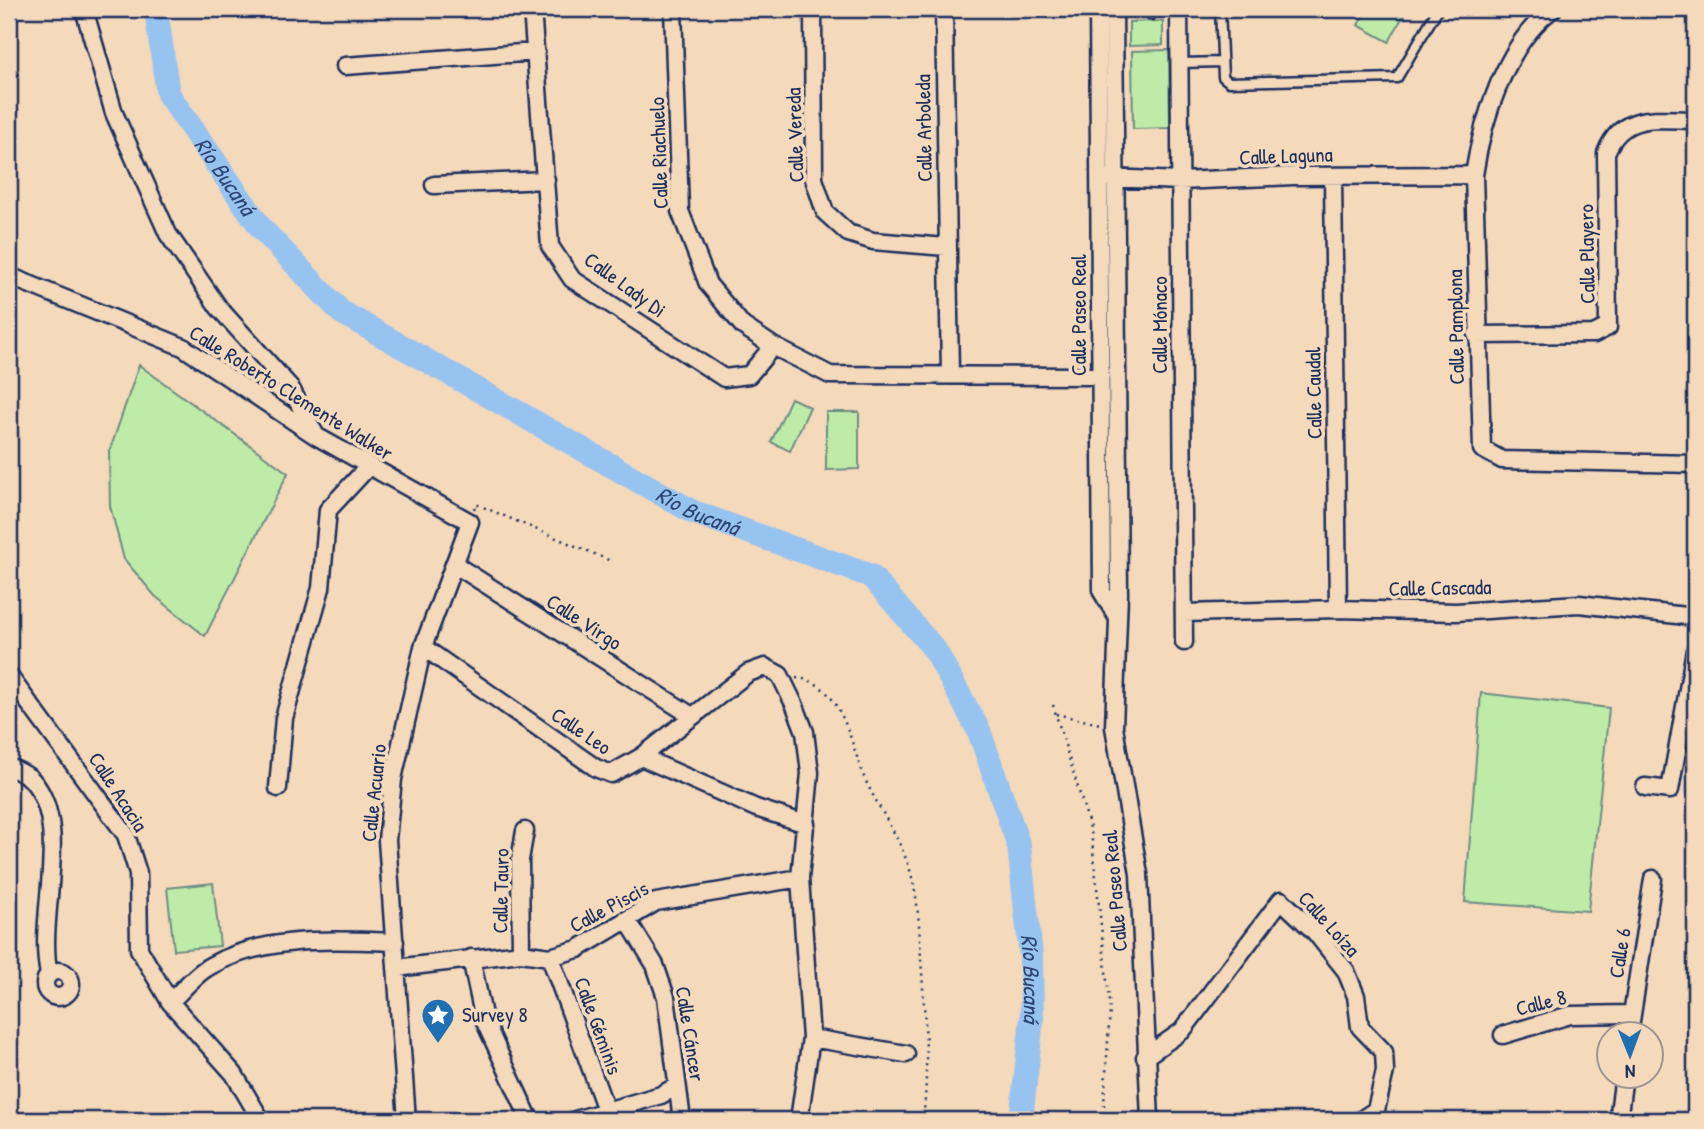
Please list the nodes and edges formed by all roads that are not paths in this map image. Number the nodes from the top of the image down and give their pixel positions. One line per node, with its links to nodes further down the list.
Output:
1 (84, 9): 32 (street)
2 (532, 9): 12 (street, Calle Lady Di)
3 (673, 9): 29 (street, Calle Riachuelo)
4 (813, 9): 26 (street, Calle Vereda)
5 (944, 9): 26 (street, Calle Arboleda)
6 (1098, 9): 20 (street, Calle Paseo Real)
7 (1114, 9): 19 (street, Calle Paseo Real)
8 (1179, 9): 14 (street, Calle Mónaco)
9 (1220, 9): 13 (lane)
10 (1438, 9): 13 (lane)
11 (1553, 9): 17 (street, Calle Pamplona)
12 (536, 52): 15 (street); 21 (street, Calle Lady Di)
13 (1222, 62): 14 (lane)
14 (1180, 63): 22 (street, Calle Mónaco)
15 (363, 82)
16 (1695, 120): 28 (street, Calle Playero)
17 (1474, 175): 18 (street, Calle Laguna); 28 (street, Calle Pamplona)
18 (1333, 176): 22 (street, Calle Laguna); 37 (street, Calle Caudal)
19 (1116, 178): 20 (street, Calle Laguna); 22 (street, Calle Laguna); 39 (street, Calle Paseo Real)
20 (1100, 179): 31 (street, Calle Paseo Real)
21 (546, 180): 23 (street); 29 (street, Calle Lady Di)
22 (1180, 181): 38 (street, Calle Mónaco)
23 (454, 183): 24 (street); 25 (street)
24 (434, 185)
25 (455, 201)
26 (946, 247): 30 (street, Calle Arboleda)
27 (9, 276): 32 (street, Calle Roberto Clemente Walker)
28 (1476, 335): 33 (street, Calle Pamplona)
29 (773, 346): 30 (street, Calle Riachuelo)
30 (950, 374): 31 (street, Calle Riachuelo)
31 (1101, 376): 39 (street, Calle Paseo Real)
32 (316, 436): 34 (street, Calle Roberto Clemente Walker)
33 (1695, 464)
34 (368, 467): 35 (street, Calle Roberto Clemente Walker); 49 (street)
35 (470, 522): 36 (street, Calle Acuario)
36 (454, 564): 42 (street, Calle Acuario); 45 (street, Calle Virgo)
37 (1338, 610): 38 (street, Calle Cascada); 40 (street, Calle Cascada)
38 (1184, 613): 41 (street, Calle Mónaco)
39 (1117, 617): 67 (street, Calle Paseo Real)
40 (1695, 617)
41 (1184, 642)
42 (423, 646): 46 (street, Calle Leo); 55 (street, Calle Acuario)
43 (1695, 650): 48 (street)
44 (9, 677): 61 (street, Calle Acacia)
45 (692, 716): 46 (street); 50 (street)
46 (641, 757): 50 (street, Calle Leo)
47 (9, 767): 60 (street)
48 (1646, 787)
49 (278, 788)
50 (806, 824): 52 (street)
51 (525, 831): 56 (street, Calle Tauro)
52 (800, 878): 54 (street, Calle Piscis); 65 (street)
53 (1653, 879): 62 (street, Calle 6)
54 (628, 921): 57 (street, Calle Piscis); 68 (street, Calle Cáncer)
55 (395, 942): 59 (street, Calle Acuario); 61 (street)
56 (521, 953): 57 (street, Calle Piscis); 58 (street, Calle Piscis)
57 (550, 957): 70 (street, Calle Géminis)
58 (471, 958): 59 (street, Calle Piscis); 73 (street)
59 (396, 968): 72 (street, Calle Acuario)
60 (49, 974)
61 (170, 1002): 71 (street, Calle Acacia)
62 (1632, 1014): 63 (street, Calle 6); 64 (street, Calle 8)
63 (1631, 1020)
64 (1503, 1035)
65 (811, 1038): 66 (street); 76 (street)
66 (906, 1054)
67 (1145, 1057): 77 (street, Calle Paseo Real); 78 (street, Calle Loíza)
68 (677, 1086): 70 (street); 75 (street, Calle Cáncer)
69 (1622, 1090): 79 (street)
70 (606, 1110): 74 (street)
71 (261, 1120)
72 (407, 1120)
73 (530, 1120)
74 (575, 1120)
75 (682, 1120)
76 (799, 1120)
77 (1150, 1120)
78 (1360, 1120)
79 (1618, 1120)

